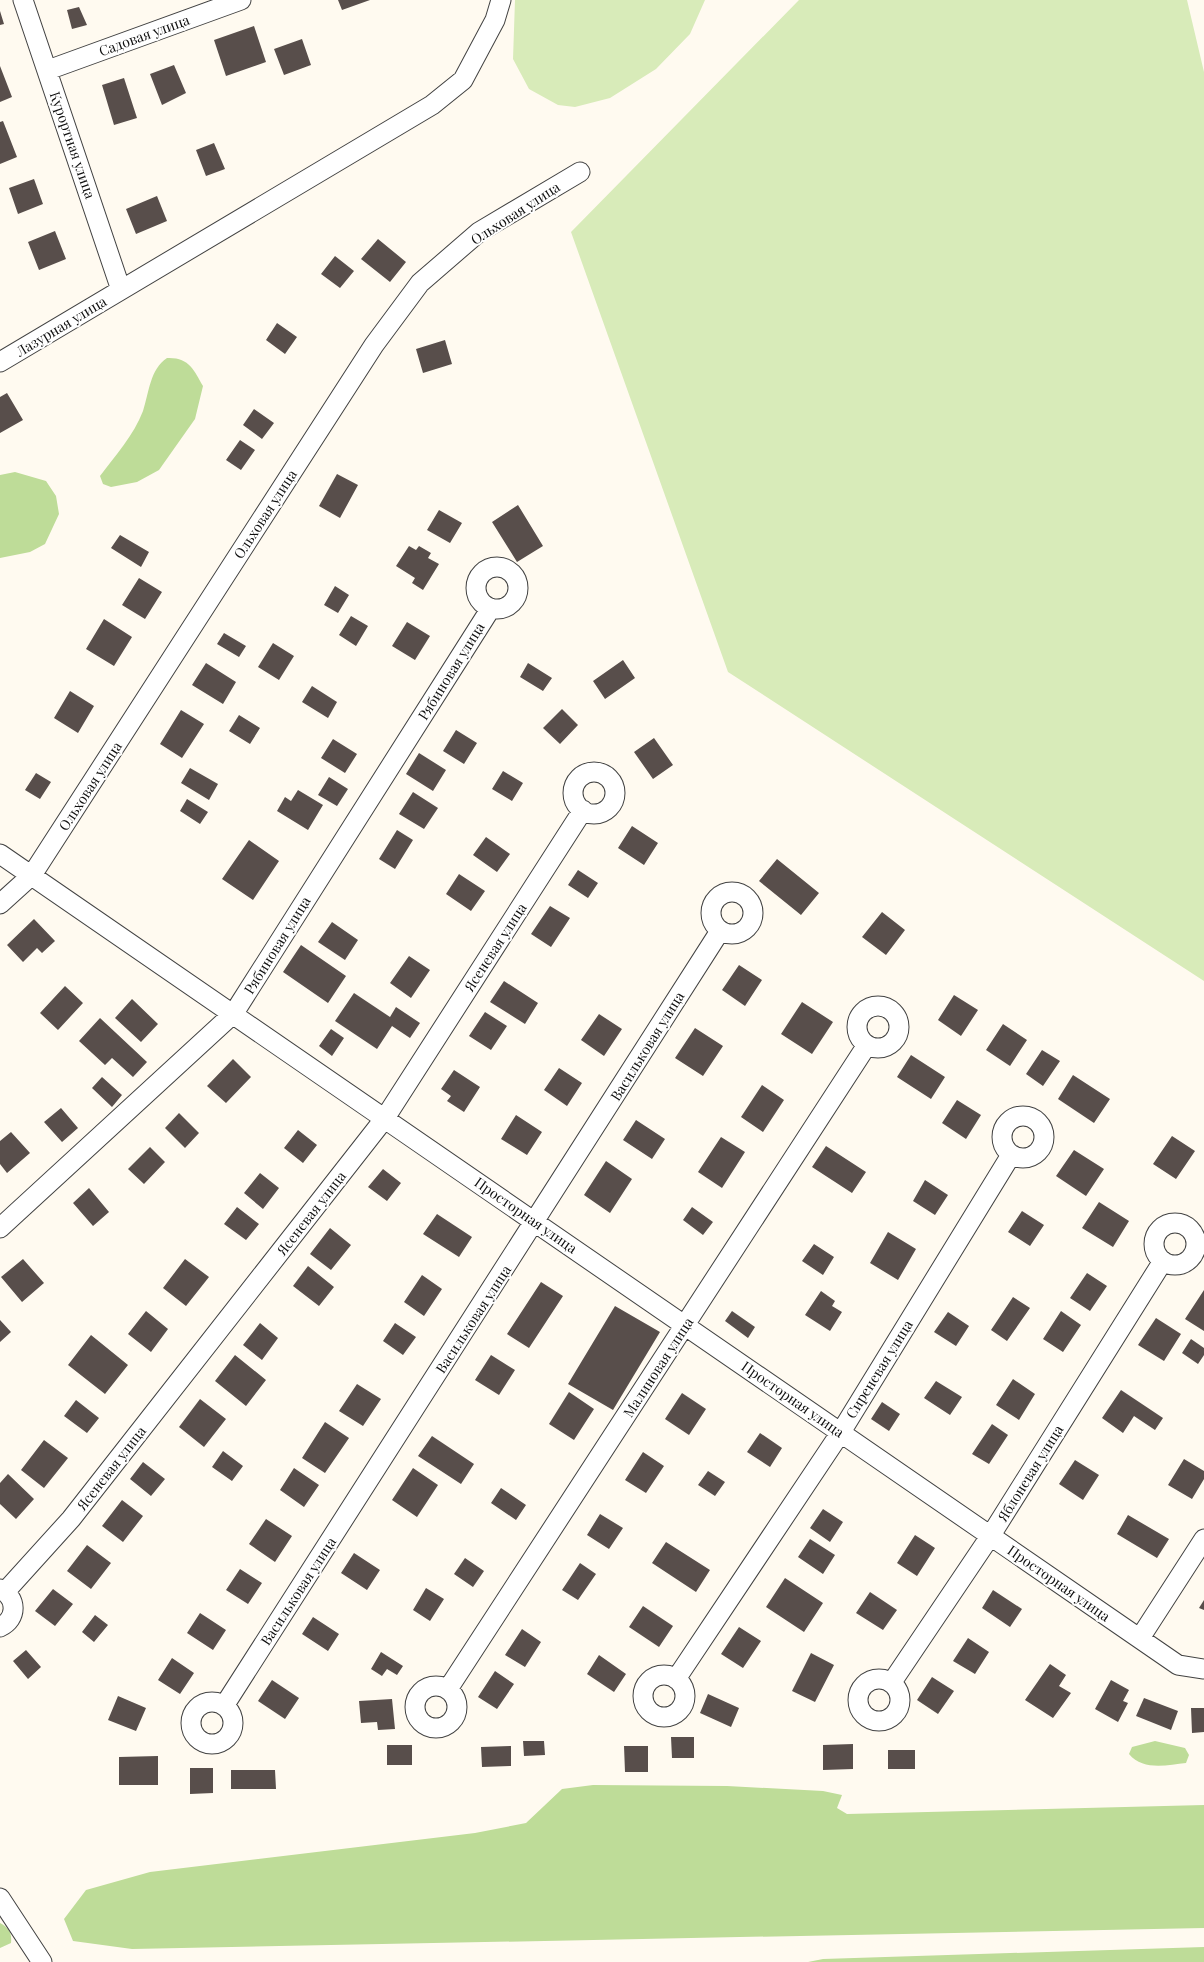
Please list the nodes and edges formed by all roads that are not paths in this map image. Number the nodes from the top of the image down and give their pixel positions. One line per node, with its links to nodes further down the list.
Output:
1 (23, 0): 4 (street, Курортная улица)
2 (240, 0): 4 (street, Садовая улица)
3 (501, 0): 6 (street, Лазурная улица)
4 (48, 70): 6 (street, Курортная улица)
5 (580, 172): 11 (street, Ольховая улица)
6 (121, 290): 7 (street, Лазурная улица)
7 (0, 362)
8 (491, 608): 14 (street, Рябиновая улица)
9 (583, 810): 16 (street, Ясеневая улица)
10 (0, 854): 11 (street, Просторная улица)
11 (32, 875): 12 (street, Ольховая улица); 14 (street, Просторная улица)
12 (0, 904)
13 (720, 931): 18 (street, Васильковая улица)
14 (234, 1013): 16 (street, Просторная улица); 19 (street, Рябиновая улица)
15 (867, 1045): 21 (street, Малиновая улица)
16 (385, 1118): 18 (street, Просторная улица); 25 (street, Ясеневая улица)
17 (1011, 1155): 22 (street, Сиреневая улица)
18 (536, 1221): 21 (street, Просторная улица); 32 (street, Васильковая улица)
19 (0, 1228)
20 (1163, 1261): 23 (street, Яблоневая улица)
21 (686, 1325): 22 (street, Просторная улица); 31 (street, Малиновая улица)
22 (841, 1432): 23 (street, Просторная улица); 29 (street, Сиреневая улица)
23 (991, 1535): 27 (street, Просторная улица); 30 (street, Яблоневая улица)
24 (1204, 1540): 27 (street)
25 (3, 1590): 26 (street)
26 (0, 1627)
27 (1140, 1638): 28 (street, Просторная улица)
28 (1204, 1669)
29 (676, 1679)
30 (892, 1682)
31 (448, 1689)
32 (224, 1706)
33 (0, 1898): 34 (street)
34 (42, 1962)

